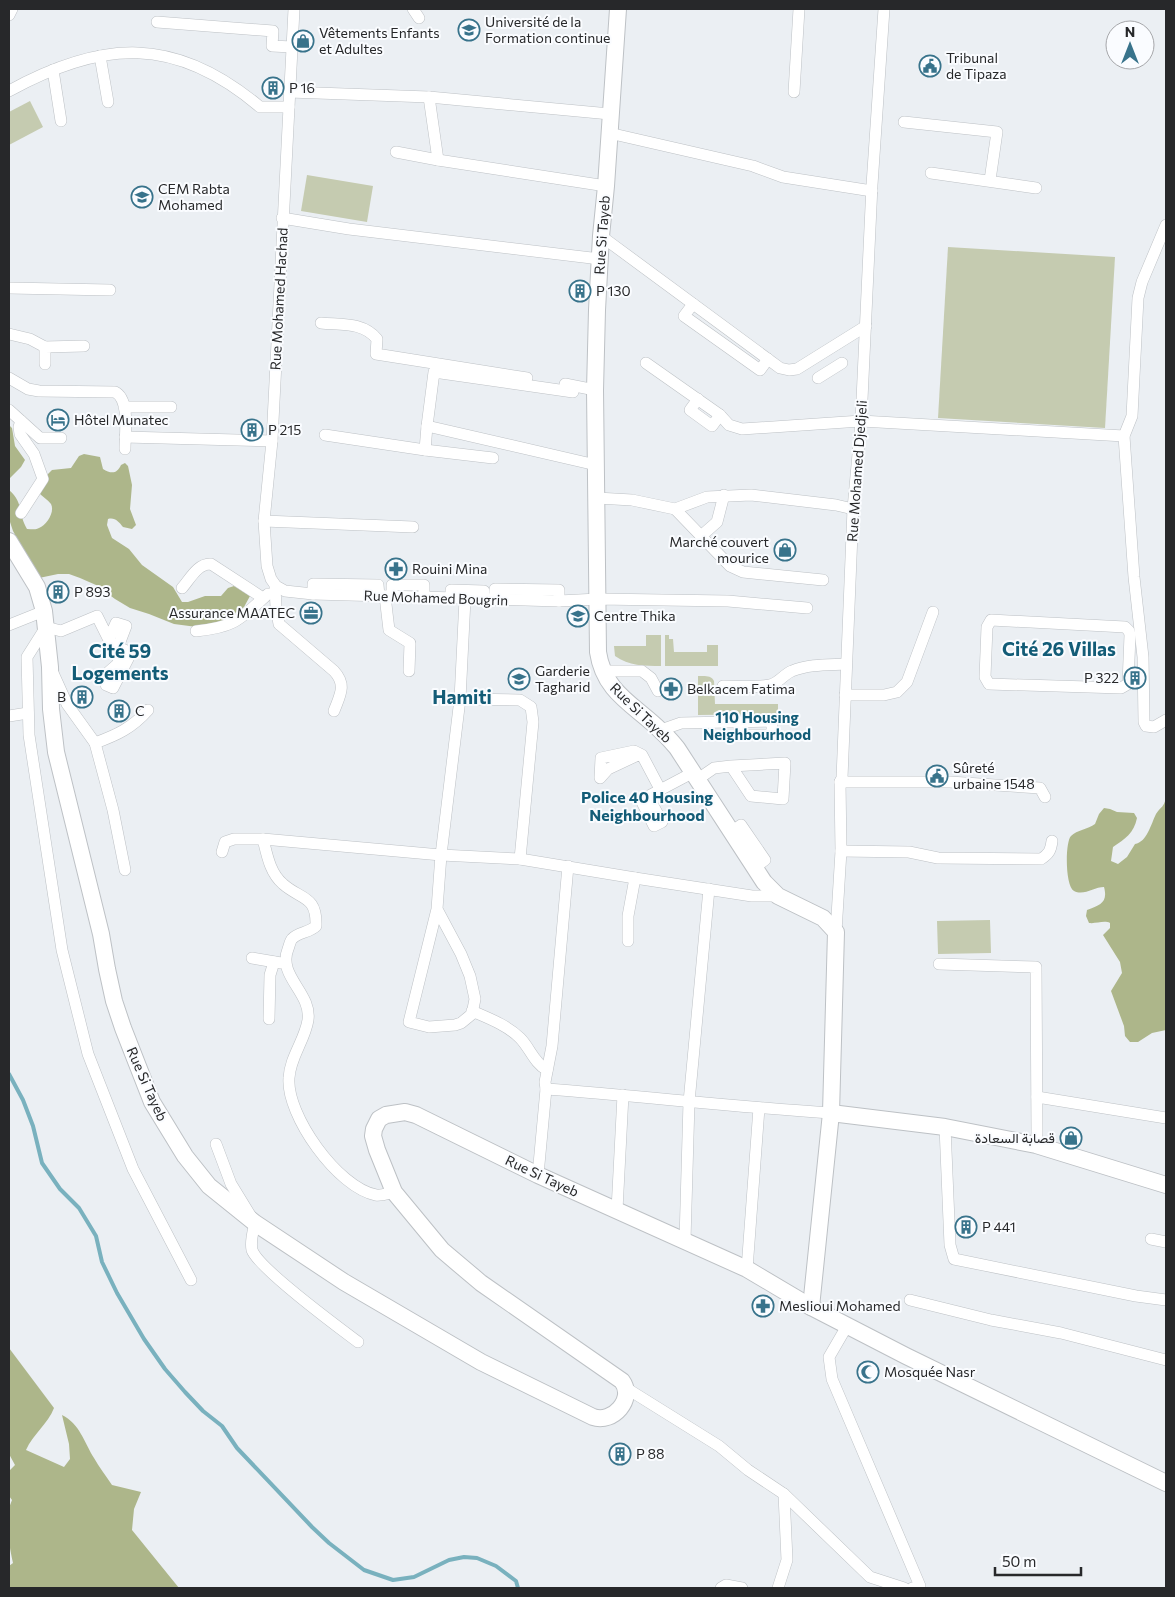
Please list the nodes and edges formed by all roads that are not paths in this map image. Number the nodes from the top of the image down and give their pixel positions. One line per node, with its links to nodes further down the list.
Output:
1 (12, 9): 6 (street)
2 (294, 9): 8 (street, Rue Mohamed Hachad)
3 (618, 9): 17 (main road, Rue Si Tayeb)
4 (799, 9): 13 (street)
5 (884, 9): 27 (street, Rue Mohamed Djedjeli)
6 (9, 15)
7 (157, 22): 8 (street)
8 (292, 47): 12 (street, Rue Mohamed Hachad)
9 (100, 56): 10 (street); 15 (street); 16 (street)
10 (53, 70): 11 (street); 18 (street)
11 (9, 91)
12 (289, 92): 14 (street); 16 (street, Rue Mohamed Hachad)
13 (794, 92)
14 (429, 97): 17 (street); 22 (street)
15 (108, 102)
16 (289, 107): 28 (street, Rue Mohamed Hachad)
17 (610, 114): 20 (main road, Rue Si Tayeb)
18 (60, 120)
19 (904, 122): 24 (street)
20 (609, 133): 25 (main road, Rue Si Tayeb); 27 (street)
21 (396, 152): 22 (street)
22 (438, 160): 25 (street)
23 (931, 173): 24 (street)
24 (990, 180): 26 (street)
25 (606, 186): 30 (main road, Rue Si Tayeb)
26 (1036, 188)
27 (872, 191): 35 (street, Rue Mohamed Djedjeli)
28 (282, 218): 31 (street); 58 (street, Rue Mohamed Hachad)
29 (1166, 225): 55 (street)
30 (601, 236): 31 (main road, Rue Si Tayeb); 39 (street)
31 (600, 259): 46 (main road, Rue Si Tayeb)
32 (9, 288): 33 (street)
33 (110, 290)
34 (321, 323): 46 (street)
35 (866, 326): 39 (street); 52 (street, Rue Mohamed Djedjeli)
36 (9, 334): 37 (street)
37 (45, 346): 38 (street); 42 (street)
38 (84, 346)
39 (819, 355): 43 (street)
40 (646, 363): 52 (street)
41 (842, 363): 43 (street)
42 (45, 364)
43 (829, 371): 45 (street)
44 (9, 378): 48 (street)
45 (818, 378)
46 (595, 390): 62 (main road, Rue Si Tayeb)
47 (573, 392): 53 (street)
48 (125, 407): 49 (street); 56 (street)
49 (171, 407)
50 (9, 410): 51 (street)
51 (22, 421): 57 (street); 67 (street)
52 (861, 421): 55 (street); 66 (street, Rue Mohamed Djedjeli)
53 (427, 426): 60 (street); 62 (street)
54 (325, 435): 60 (street)
55 (1124, 436): 93 (street)
56 (125, 437): 58 (street); 59 (street)
57 (61, 438)
58 (272, 441): 68 (street, Rue Mohamed Hachad)
59 (125, 449)
60 (425, 450): 61 (street)
61 (494, 458)
62 (596, 465): 64 (main road, Rue Si Tayeb)
63 (724, 495): 65 (street); 66 (street); 70 (street)
64 (597, 498): 65 (street); 80 (main road, Rue Si Tayeb)
65 (674, 509): 70 (street)
66 (853, 509): 87 (street, Rue Mohamed Djedjeli)
67 (21, 514)
68 (264, 521): 69 (street); 73 (street, Rue Mohamed Hachad)
69 (413, 527)
70 (701, 536): 72 (street)
71 (9, 541): 83 (main road, Rue Si Tayeb)
72 (822, 580)
73 (275, 587): 75 (street); 76 (street); 98 (street, Rue Mohamed Hachad)
74 (182, 588): 76 (street)
75 (385, 596): 77 (street, Rue Mohamed Bougrin); 89 (street)
76 (263, 598): 85 (street)
77 (451, 598): 78 (street, Rue Mohamed Bougrin); 79 (street)
78 (465, 599): 79 (street, Rue Mohamed Bougrin); 96 (street)
79 (489, 599): 80 (street)
80 (598, 599): 81 (street); 90 (main road, Rue Si Tayeb)
81 (807, 608)
82 (933, 612): 95 (street)
83 (45, 619): 84 (street); 86 (street); 88 (main road, Rue Si Tayeb); 99 (street)
84 (9, 625)
85 (196, 631)
86 (109, 639): 86 (street)
87 (846, 664): 92 (street); 95 (street, Rue Mohamed Djedjeli)
88 (50, 667): 104 (street); 146 (main road, Rue Si Tayeb)
89 (409, 671)
90 (602, 671): 94 (street); 103 (main road, Rue Si Tayeb)
91 (1127, 685): 91 (street); 93 (street)
92 (723, 686)
93 (1144, 688): 101 (street)
94 (658, 691)
95 (845, 696): 108 (street, Rue Mohamed Djedjeli)
96 (460, 699): 116 (street); 117 (street)
97 (148, 710): 104 (street)
98 (334, 711)
99 (28, 714): 100 (street); 151 (street)
100 (9, 716)
101 (1166, 720)
102 (739, 722): 103 (street)
103 (661, 730): 107 (main road, Rue Si Tayeb)
104 (95, 743): 119 (street)
105 (640, 754): 109 (street)
106 (731, 766): 106 (street); 107 (street)
107 (696, 775): 109 (street); 122 (main road, Rue Si Tayeb)
108 (840, 782): 111 (street); 114 (street, Rue Mohamed Djedjeli)
109 (660, 790): 110 (street)
110 (648, 796)
111 (1044, 797)
112 (263, 839): 115 (street); 116 (street); 127 (street)
113 (1052, 841): 114 (street)
114 (841, 851): 124 (street, Rue Mohamed Djedjeli)
115 (222, 852)
116 (441, 855): 117 (street); 123 (street)
117 (520, 858): 118 (street)
118 (568, 866): 120 (street); 131 (street)
119 (125, 870)
120 (635, 878): 121 (street); 125 (street)
121 (709, 889): 122 (street); 135 (street)
122 (778, 896): 124 (main road, Rue Si Tayeb)
123 (437, 909): 129 (street); 129 (street)
124 (836, 932): 137 (main road)
125 (628, 941)
126 (252, 958): 127 (street)
127 (280, 962): 130 (street); 144 (street)
128 (939, 964): 134 (street)
129 (472, 1011): 131 (street)
130 (269, 1019)
131 (547, 1070): 132 (street)
132 (546, 1089): 133 (street); 142 (street)
133 (623, 1094): 135 (street); 145 (street)
134 (1037, 1097): 138 (street); 141 (street)
135 (690, 1102): 136 (street); 148 (street)
136 (759, 1108): 137 (street); 150 (street)
137 (832, 1112): 139 (main road); 154 (main road)
138 (1166, 1118)
139 (945, 1127): 141 (main road); 153 (street)
140 (216, 1144): 146 (street)
141 (1036, 1145): 143 (main road)
142 (538, 1175): 144 (main road, Rue Si Tayeb); 145 (main road, Rue Si Tayeb)
143 (1166, 1185)
144 (394, 1192): 158 (main road, Rue Si Tayeb)
145 (617, 1210): 148 (main road, Rue Si Tayeb)
146 (255, 1223): 156 (street); 158 (main road, Rue Si Tayeb)
147 (1151, 1239): 149 (street)
148 (684, 1240): 150 (main road, Rue Si Tayeb)
149 (1166, 1242)
150 (747, 1268): 154 (main road, Rue Si Tayeb)
151 (191, 1280)
152 (910, 1300): 157 (street)
153 (1166, 1300)
154 (811, 1307): 155 (main road, Rue Si Tayeb)
155 (847, 1326): 159 (main road, Rue Si Tayeb); 165 (street)
156 (358, 1342)
157 (1166, 1360)
158 (626, 1388): 160 (street)
159 (1166, 1483)
160 (784, 1494): 163 (street); 164 (street)
161 (722, 1588): 162 (street)
162 (742, 1588)
163 (778, 1588)
164 (904, 1588)
165 (912, 1588)

